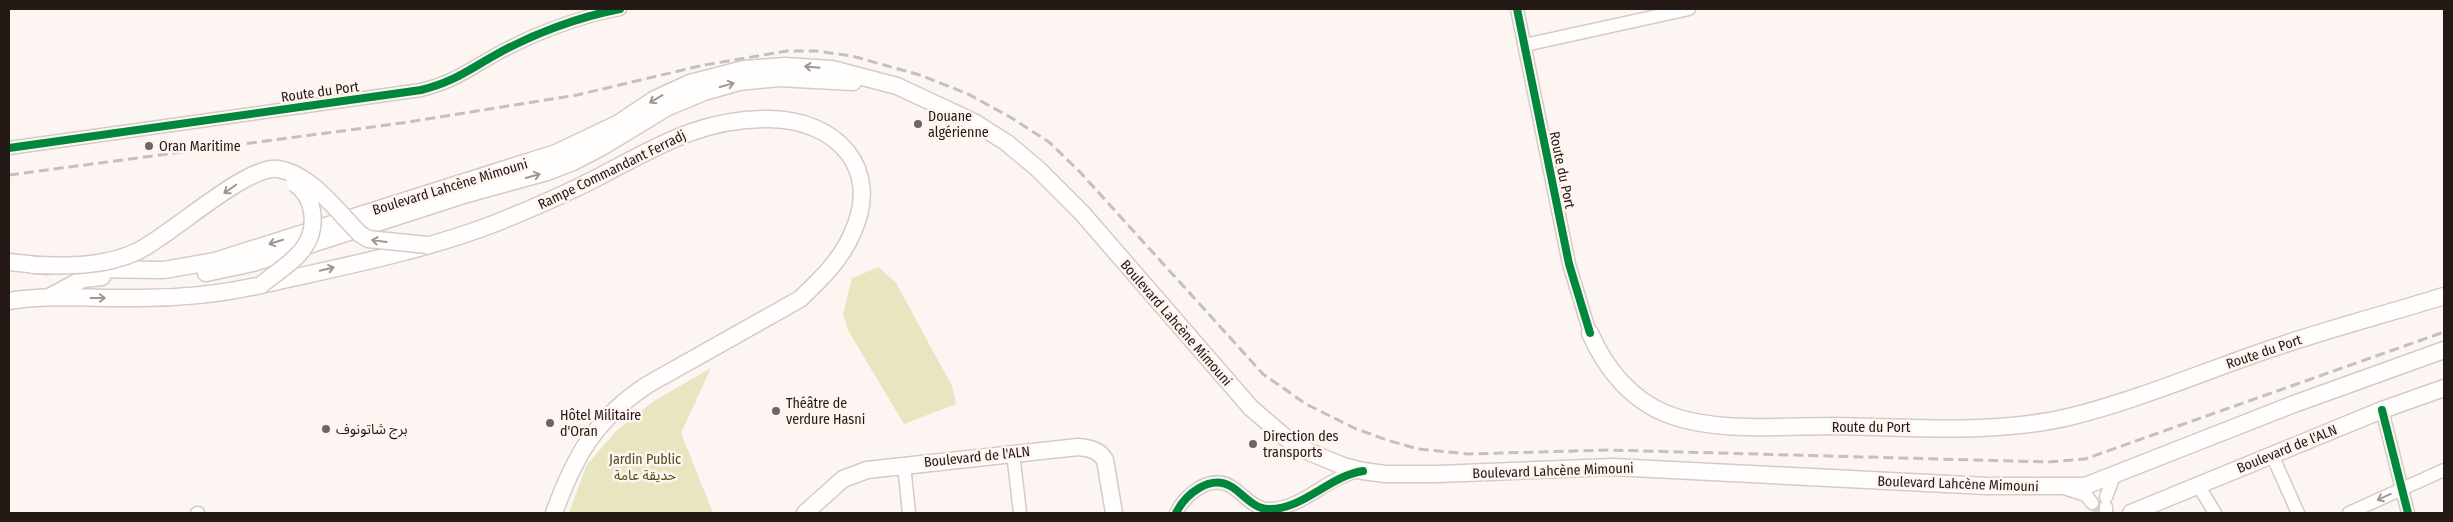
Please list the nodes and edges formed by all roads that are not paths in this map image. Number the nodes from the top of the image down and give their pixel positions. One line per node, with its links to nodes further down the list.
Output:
1 (620, 9): 6 (street, Route du Port)
2 (1517, 9): 4 (street, Route du Port)
3 (1689, 9): 4 (street)
4 (1525, 45): 15 (street, Route du Port)
5 (877, 80): 10 (main road, Boulevard Lahcène Mimouni, one-way to 10); 13 (main road, Boulevard Lahcène Mimouni, one-way to 5); 21 (main road, Boulevard Lahcène Mimouni)
6 (9, 148)
7 (250, 176): 8 (main road, one-way to 7, bridge); 10 (main road, one-way to 10, bridge); 11 (main road, bridge)
8 (428, 245): 11 (main road, Rampe Commandant Ferradj, one-way to 8); 32 (main road, Rampe Commandant Ferradj)
9 (9, 262): 10 (main road, Boulevard Lahcène Mimouni)
10 (34, 265)
11 (260, 285): 13 (main road, Rampe Commandant Ferradj, one-way to 11)
12 (2444, 296): 15 (main road, Route du Port)
13 (49, 297): 14 (main road, Rampe Commandant Ferradj)
14 (9, 301)
15 (1590, 333)
16 (2444, 350): 25 (main road, Boulevard Lahcène Mimouni)
17 (2444, 388): 18 (main road, Boulevard de l'ALN)
18 (2382, 410): 20 (main road, Boulevard de l'ALN); 29 (street)
19 (1013, 452): 22 (main road, Boulevard de l'ALN); 35 (street); 36 (main road, Boulevard de l'ALN)
20 (2272, 455): 27 (main road, Boulevard de l'ALN); 40 (street)
21 (1325, 459): 23 (main road, Boulevard Lahcène Mimouni); 26 (street)
22 (904, 465): 33 (main road, Boulevard de l'ALN); 34 (street)
23 (1363, 470): 26 (street); 28 (main road, Boulevard Lahcène Mimouni)
24 (2444, 470): 29 (street)
25 (2114, 476): 28 (main road, Boulevard Lahcène Mimouni); 30 (street)
26 (1329, 482): 37 (street)
27 (2198, 485): 31 (main road, Boulevard de l'ALN); 39 (street)
28 (2060, 488): 30 (street)
29 (2402, 489): 41 (street, one-way to 41); 42 (street)
30 (2102, 507)
31 (2150, 510): 38 (main road, Boulevard de l'ALN)
32 (554, 513)
33 (806, 513)
34 (910, 513)
35 (1020, 513)
36 (1114, 513)
37 (1176, 513)
38 (2131, 513)
39 (2216, 513)
40 (2298, 513)
41 (2349, 513)
42 (2408, 513)

